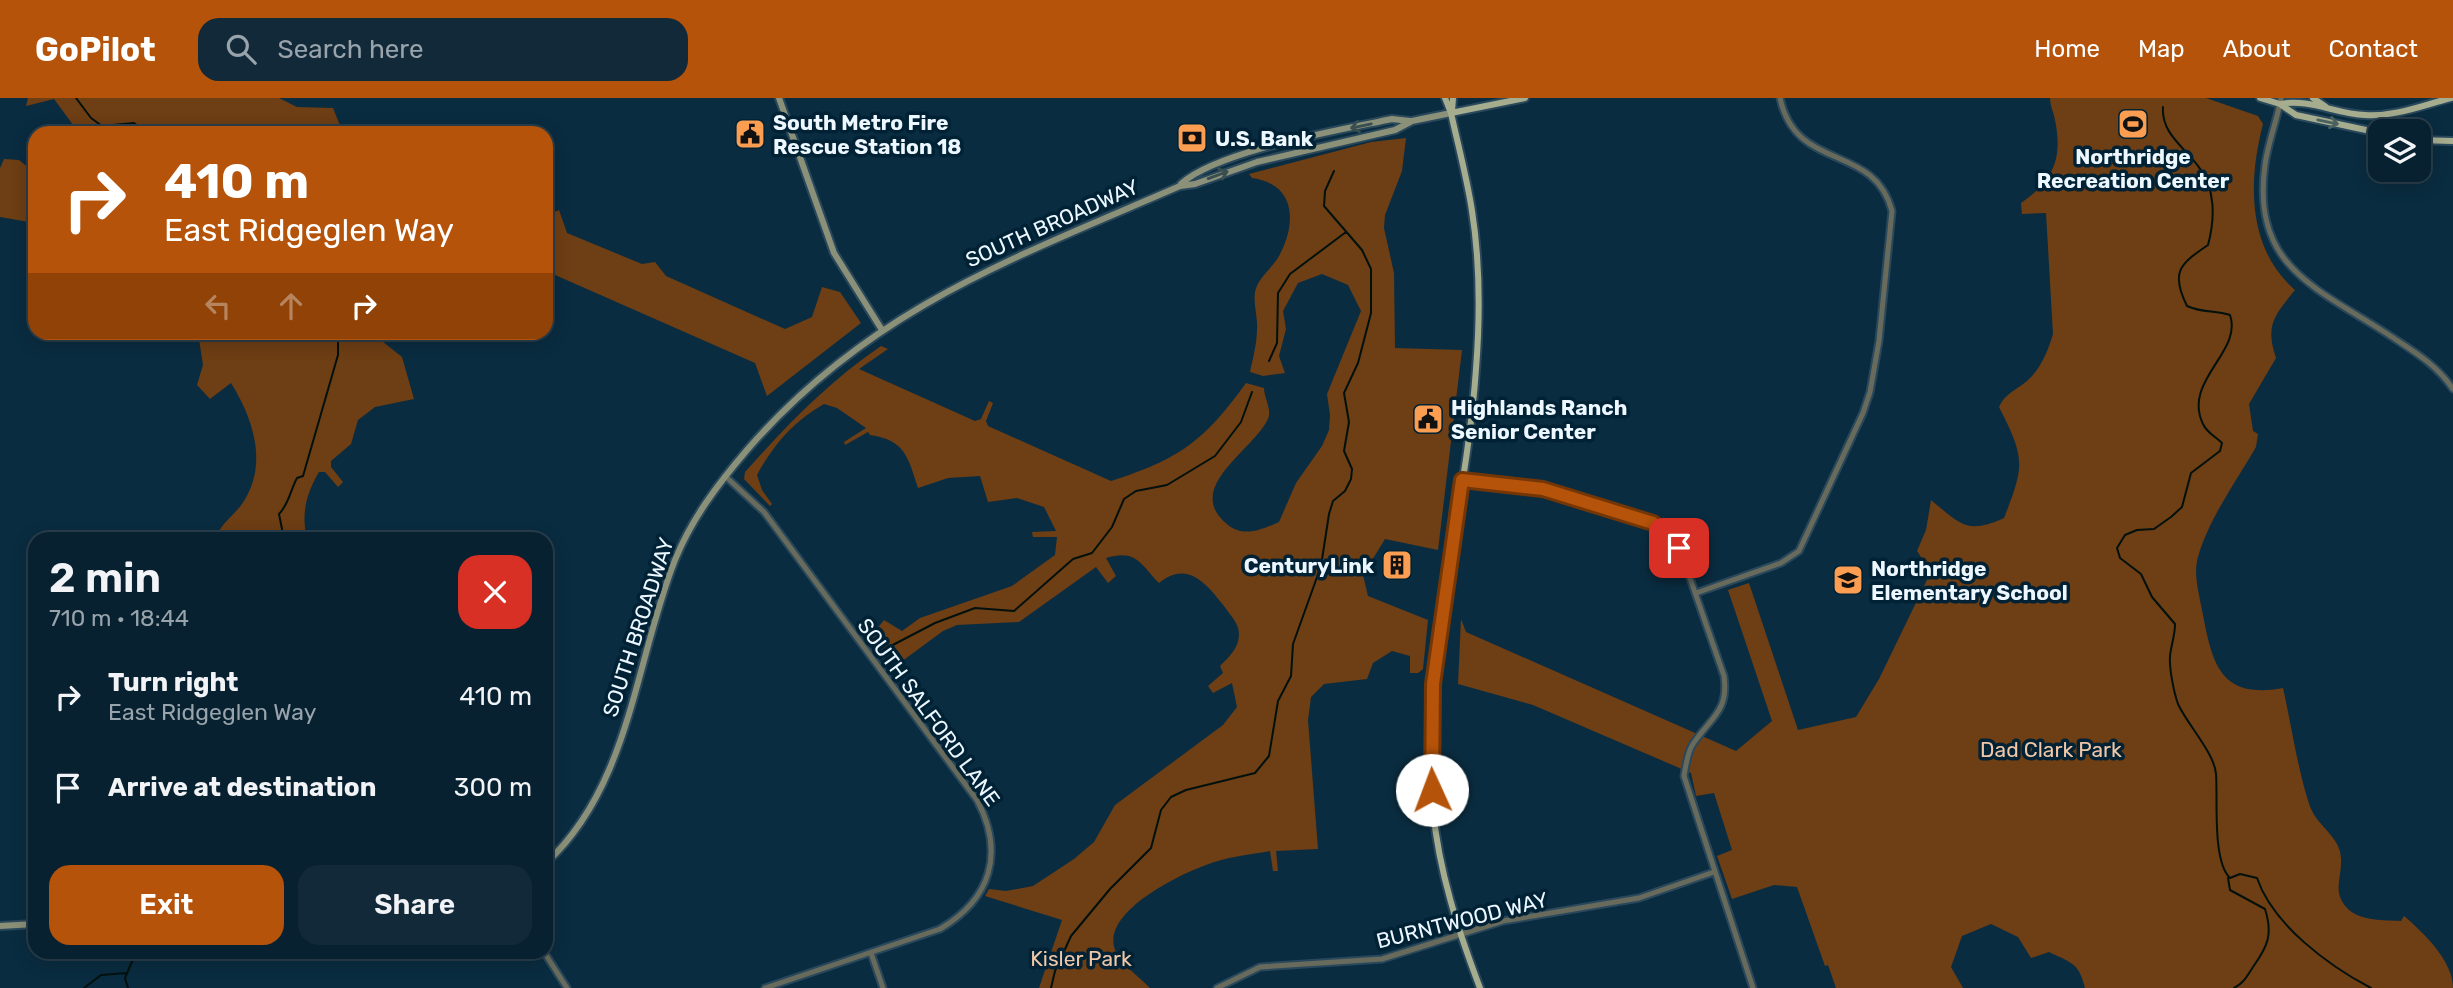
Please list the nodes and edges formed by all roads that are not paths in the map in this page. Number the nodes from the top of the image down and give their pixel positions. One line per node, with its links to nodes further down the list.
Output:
1 (779, 98): 17 (main road)
2 (1445, 98): 11 (main road)
3 (1454, 98): 11 (main road)
4 (1525, 98): 11 (main road, SOUTH BROADWAY)
5 (1780, 98): 21 (street)
6 (2260, 98): 9 (main road)
7 (2313, 98): 10 (main road)
8 (2451, 98): 10 (main road)
9 (2280, 101): 10 (main road); 13 (main road, one-way to 13); 18 (street)
10 (2327, 109)
11 (1451, 113): 12 (main road, SOUTH BROADWAY); 20 (main road)
12 (1412, 121): 16 (main road, SOUTH BROADWAY, one-way to 12); 16 (main road, SOUTH BROADWAY, one-way to 16)
13 (2368, 130)
14 (2431, 140): 15 (main road)
15 (2453, 141)
16 (1180, 186): 17 (main road, SOUTH BROADWAY)
17 (882, 330): 19 (main road, SOUTH BROADWAY)
18 (2453, 389)
19 (725, 476): 22 (main road, SOUTH BROADWAY); 27 (street, SOUTH SALFORD LANE)
20 (1462, 480): 21 (street); 26 (main road)
21 (1696, 593): 23 (street)
22 (553, 855)
23 (1714, 872): 26 (street, BURNTWOOD WAY); 34 (street)
24 (28, 924): 25 (main road)
25 (0, 926)
26 (1460, 935): 32 (street, BURNTWOOD WAY); 33 (main road)
27 (872, 953): 30 (street, SOUTH SALFORD LANE); 31 (street)
28 (548, 959): 29 (street)
29 (567, 988)
30 (765, 988)
31 (883, 988)
32 (1217, 988)
33 (1480, 988)
34 (1753, 988)

